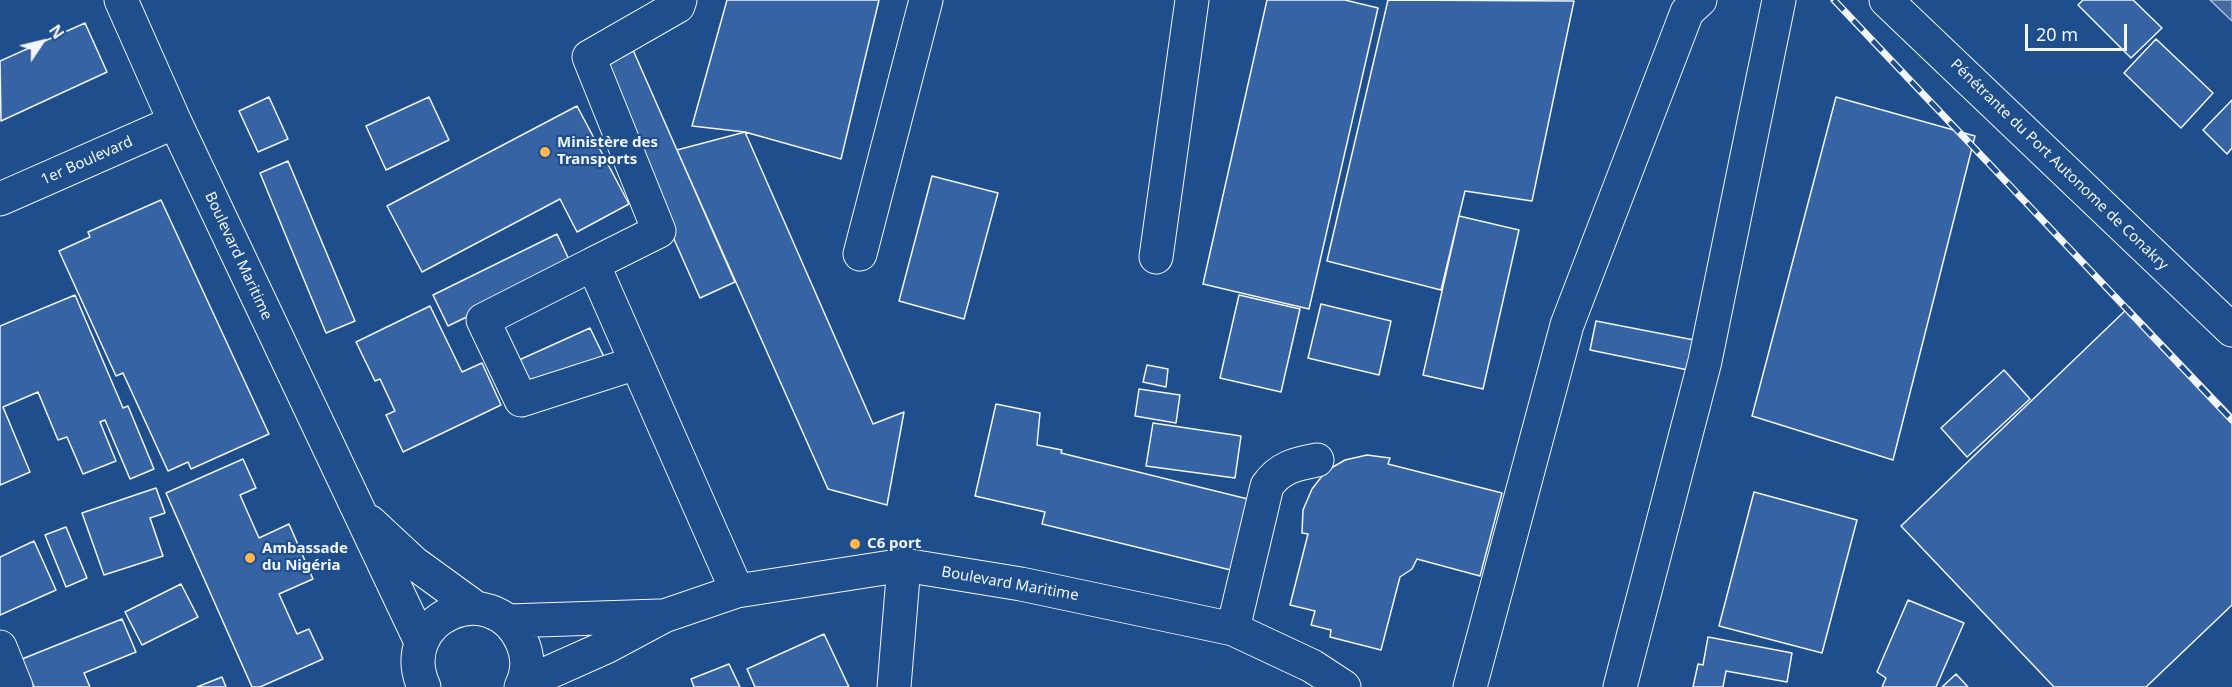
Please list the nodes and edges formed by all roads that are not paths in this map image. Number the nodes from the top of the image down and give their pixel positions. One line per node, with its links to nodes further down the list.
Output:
1 (121, 0): 8 (street, Boulevard Maritime)
2 (680, 0): 12 (street)
3 (926, 0): 10 (street)
4 (1192, 0): 11 (street)
5 (1779, 0): 31 (street)
6 (1886, 0): 13 (street, Pénétrante du Port Autonome de Conakry)
7 (1692, 4): 30 (street)
8 (175, 122): 9 (street, 1er Boulevard); 16 (street, Boulevard Maritime)
9 (0, 199)
10 (860, 254)
11 (1156, 256)
12 (593, 264): 14 (street); 14 (street)
13 (2232, 330)
14 (636, 363): 18 (street)
15 (1317, 459): 22 (street)
16 (358, 510): 19 (street, Boulevard Maritime); 23 (street, Boulevard Maritime)
17 (904, 565): 18 (street, Boulevard Maritime); 22 (street, Boulevard Maritime); 28 (street)
18 (737, 591): 20 (street, Boulevard Maritime)
19 (476, 608): 21 (street, Boulevard Maritime); 23 (street)
20 (664, 616): 21 (street, Boulevard Maritime); 25 (street, Boulevard Maritime)
21 (507, 621): 25 (street)
22 (1233, 629): 29 (street, Boulevard Maritime)
23 (421, 642): 27 (street)
24 (0, 647): 26 (street)
25 (522, 685)
26 (16, 687)
27 (424, 687)
28 (894, 687)
29 (1344, 687)
30 (1470, 687)
31 (1620, 687)

